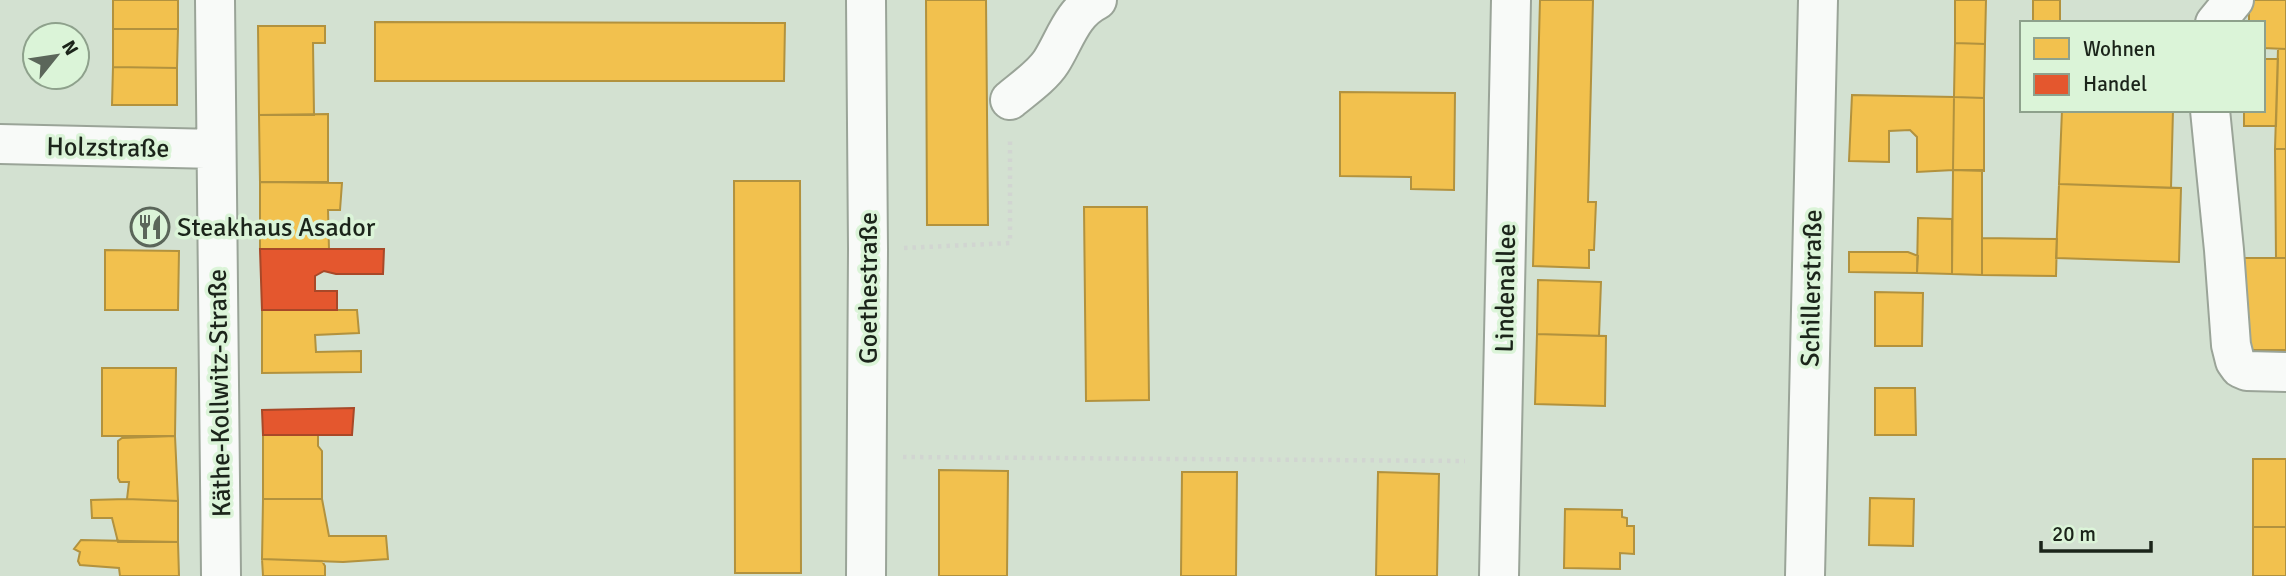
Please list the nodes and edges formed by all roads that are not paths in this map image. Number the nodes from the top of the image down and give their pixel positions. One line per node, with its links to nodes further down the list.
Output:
1 (215, 0): 11 (street, Käthe-Kollwitz-Straße)
2 (866, 0): 14 (street, Goethestraße)
3 (1097, 0): 8 (street)
4 (1511, 0): 15 (street, Lindenallee)
5 (1818, 0): 16 (street, Schillerstraße)
6 (2234, 0): 7 (street)
7 (2217, 21)
8 (1010, 100)
9 (2210, 112): 12 (street)
10 (0, 145): 11 (street, Holzstraße)
11 (216, 149): 13 (street, Käthe-Kollwitz-Straße)
12 (2286, 372)
13 (221, 576)
14 (866, 576)
15 (1499, 576)
16 (1805, 576)

